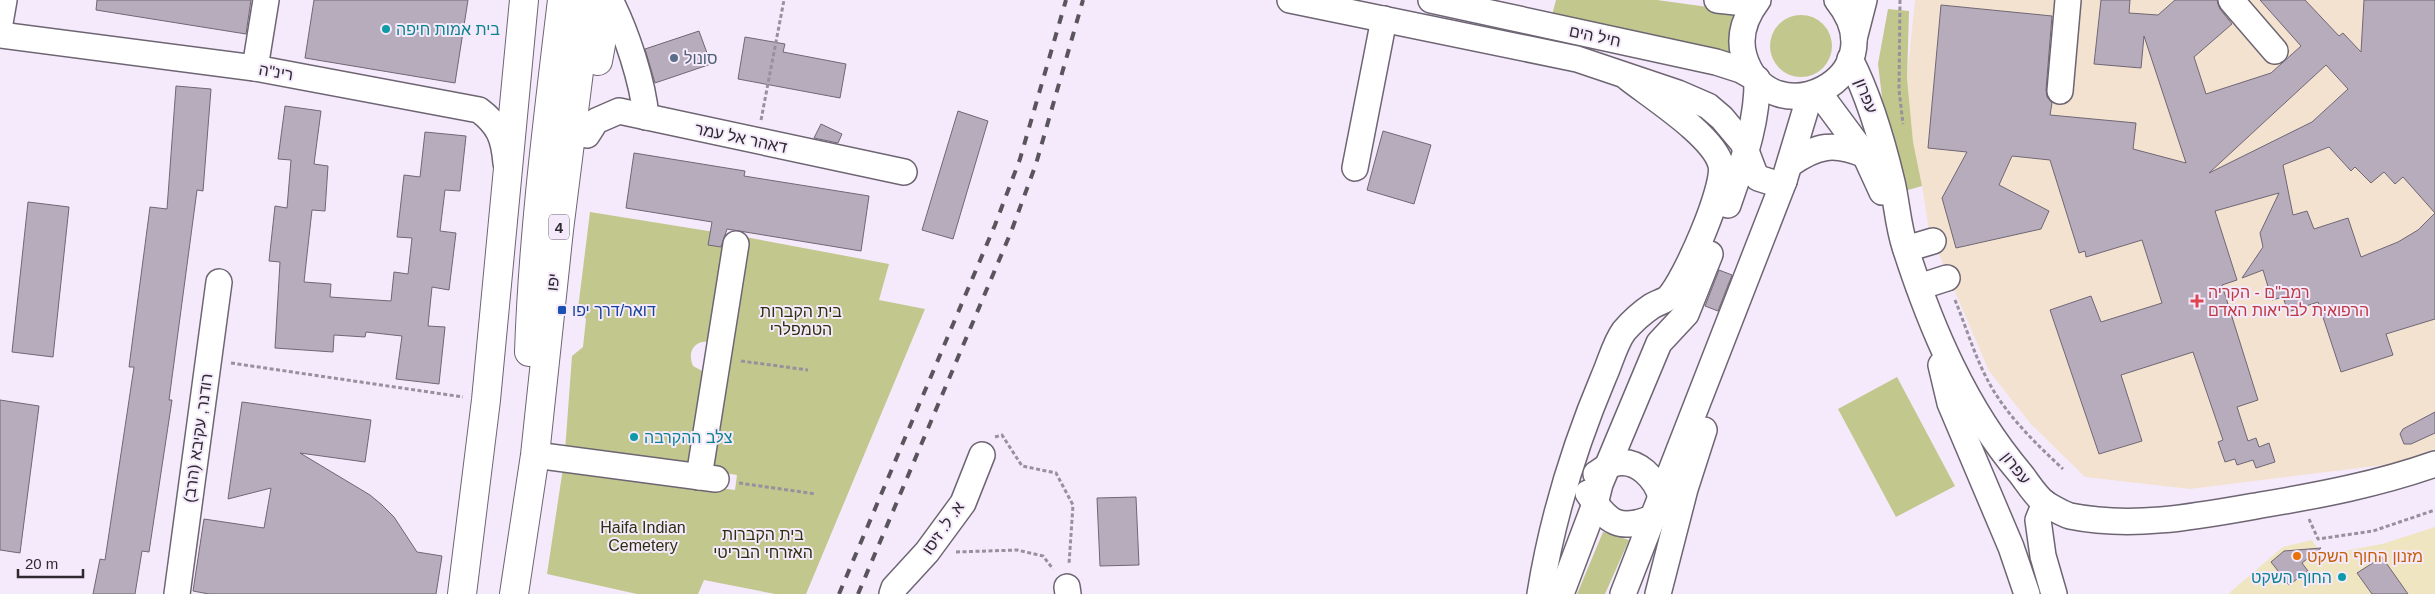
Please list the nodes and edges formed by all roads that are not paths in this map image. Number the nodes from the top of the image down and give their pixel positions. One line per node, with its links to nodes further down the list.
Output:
1 (4, 0): 18 (street)
2 (266, 0): 24 (street)
3 (517, 0): 20 (highway)
4 (524, 0): 20 (highway)
5 (562, 0): 49 (highway)
6 (588, 0): 37 (highway, יפו / 4)
7 (610, 0): 29 (street); 30 (highway)
8 (1290, 0): 17 (street)
9 (1431, 0): 16 (street, חיל הים)
10 (1717, 0): 11 (street)
11 (1758, 0): 26 (street)
12 (1836, 0): 21 (street, עפרון)
13 (2068, 0): 27 (street)
14 (2231, 0): 22 (street)
15 (1865, 1): 21 (street)
16 (1494, 14): 23 (street); 26 (street, חיל הים)
17 (1384, 19): 23 (street); 33 (street)
18 (0, 23)
19 (0, 35): 24 (street, רינ"ה)
20 (519, 48): 35 (highway)
21 (1852, 49): 28 (street); 38 (street, עפרון)
22 (2275, 51)
23 (1577, 60): 25 (street)
24 (255, 68): 35 (street, רינ"ה)
25 (1628, 78): 31 (street); 45 (street)
26 (1757, 79): 28 (street, חיל הים); 31 (street)
27 (2060, 91)
28 (1814, 94): 32 (street); 36 (street)
29 (646, 117): 30 (street, דאהר אל עמר); 34 (street, דאהר אל עמר)
30 (587, 135): 37 (highway)
31 (1746, 151): 36 (street); 47 (street)
32 (1865, 155): 36 (street); 38 (street)
33 (1355, 168)
34 (904, 172)
35 (507, 173): 58 (highway)
36 (1787, 173): 41 (street)
37 (558, 230): 49 (highway, יפו / 4)
38 (1903, 240): 39 (street); 44 (street, עפרון)
39 (1933, 241)
40 (736, 244): 49 (street)
41 (1757, 251): 55 (street); 64 (street)
42 (1947, 278): 44 (street)
43 (219, 282): 57 (street, רודנר, עקיבא (הרב))
44 (1919, 287): 46 (street, עפרון)
45 (1668, 298): 47 (street); 48 (street)
46 (1932, 321): 54 (street, עפרון); 65 (street)
47 (1659, 343): 52 (street)
48 (1581, 435): 53 (street); 56 (street)
49 (535, 455): 59 (highway, יפו / 4)
50 (982, 455): 60 (street, א. ל. זיסו)
51 (2435, 464): 54 (street, עפרון)
52 (1608, 466): 53 (street); 55 (street)
53 (1590, 495): 55 (street); 56 (street); 62 (street)
54 (2045, 503): 66 (street)
55 (1657, 507): 63 (street)
56 (1548, 546): 61 (street)
57 (177, 594)
58 (462, 594)
59 (514, 594)
60 (892, 594)
61 (1540, 594)
62 (1561, 594)
63 (1623, 594)
64 (1658, 594)
65 (2027, 594)
66 (2054, 594)

